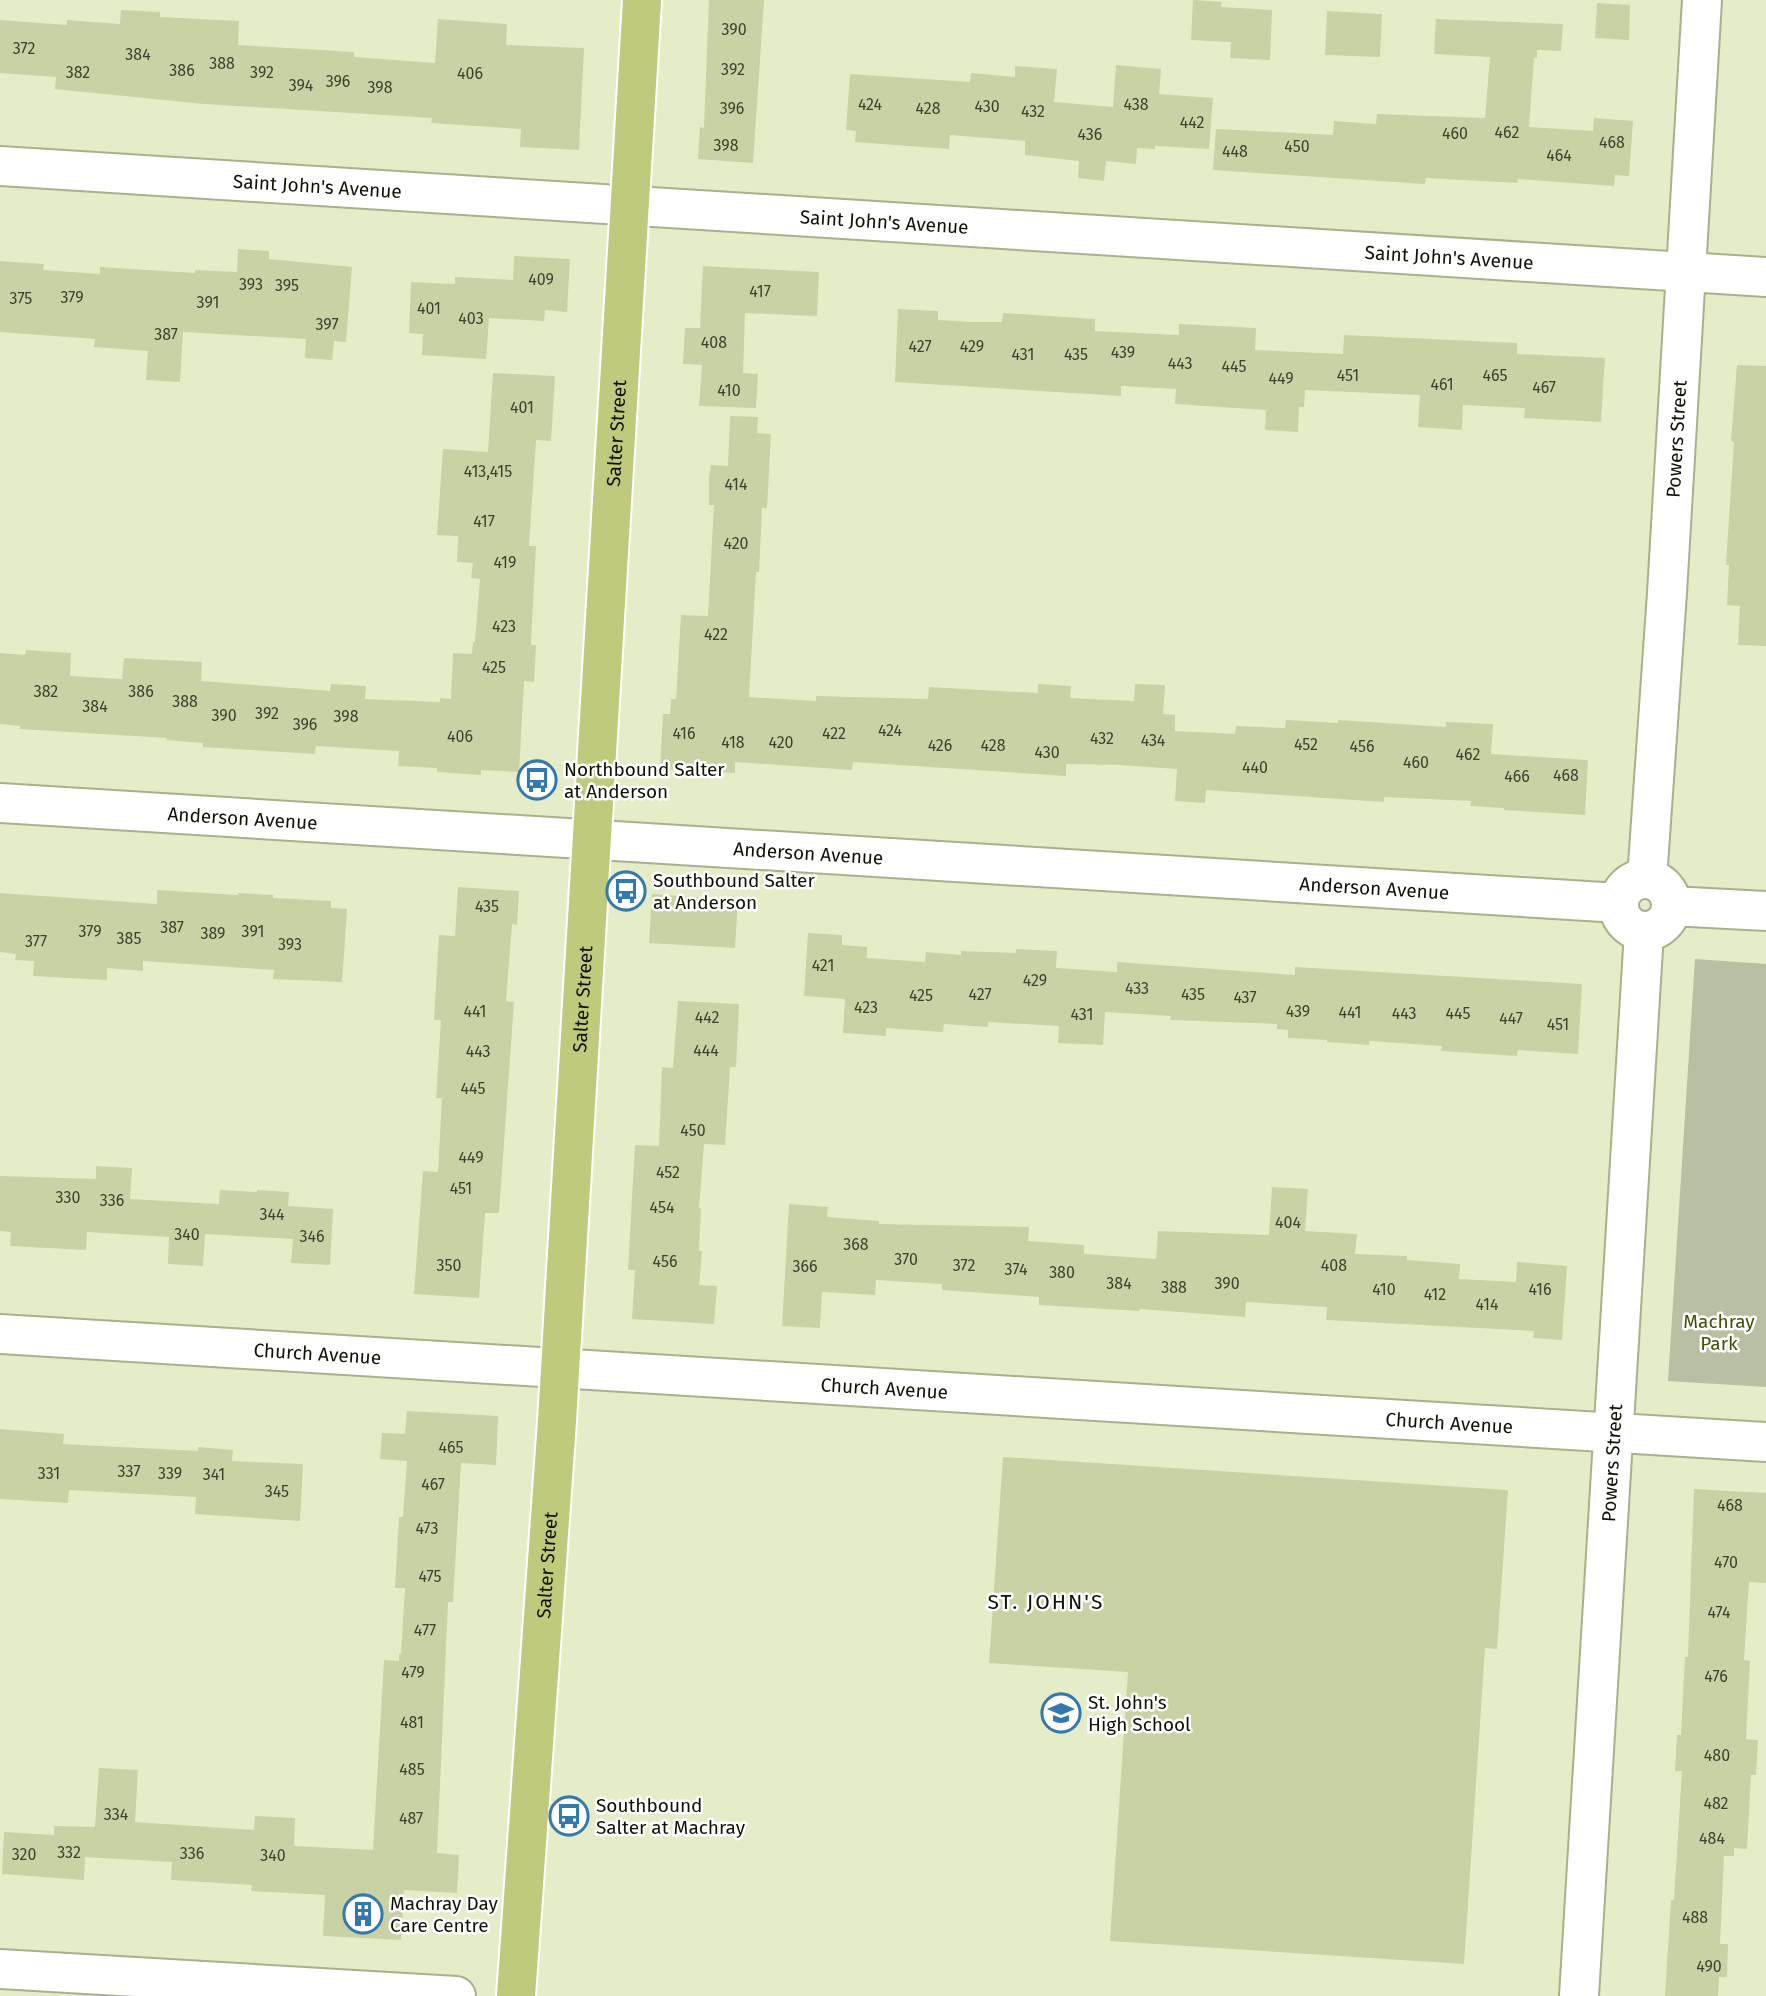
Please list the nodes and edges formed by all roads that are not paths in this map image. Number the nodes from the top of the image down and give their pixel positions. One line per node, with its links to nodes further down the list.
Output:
1 (642, 0): 4 (main road, Salter Street)
2 (1702, 0): 5 (street, Powers Street)
3 (0, 166): 4 (street, Saint John's Avenue)
4 (630, 205): 5 (street, Saint John's Avenue); 8 (main road, Salter Street)
5 (1686, 272): 6 (street, Saint John's Avenue); 9 (street, Powers Street)
6 (1766, 277)
7 (0, 803): 8 (street, Anderson Avenue)
8 (593, 840): 9 (street, Anderson Avenue); 12 (main road, Salter Street)
9 (1645, 905): 10 (street, Anderson Avenue); 13 (street, Powers Street)
10 (1766, 911)
11 (0, 1334): 12 (street, Church Avenue)
12 (560, 1368): 13 (street, Church Avenue); 17 (main road, Salter Street)
13 (1614, 1432): 14 (street, Church Avenue); 18 (street, Powers Street)
14 (1766, 1442)
15 (0, 1969): 16 (street)
16 (456, 1996)
17 (516, 1996)
18 (1579, 1996)

